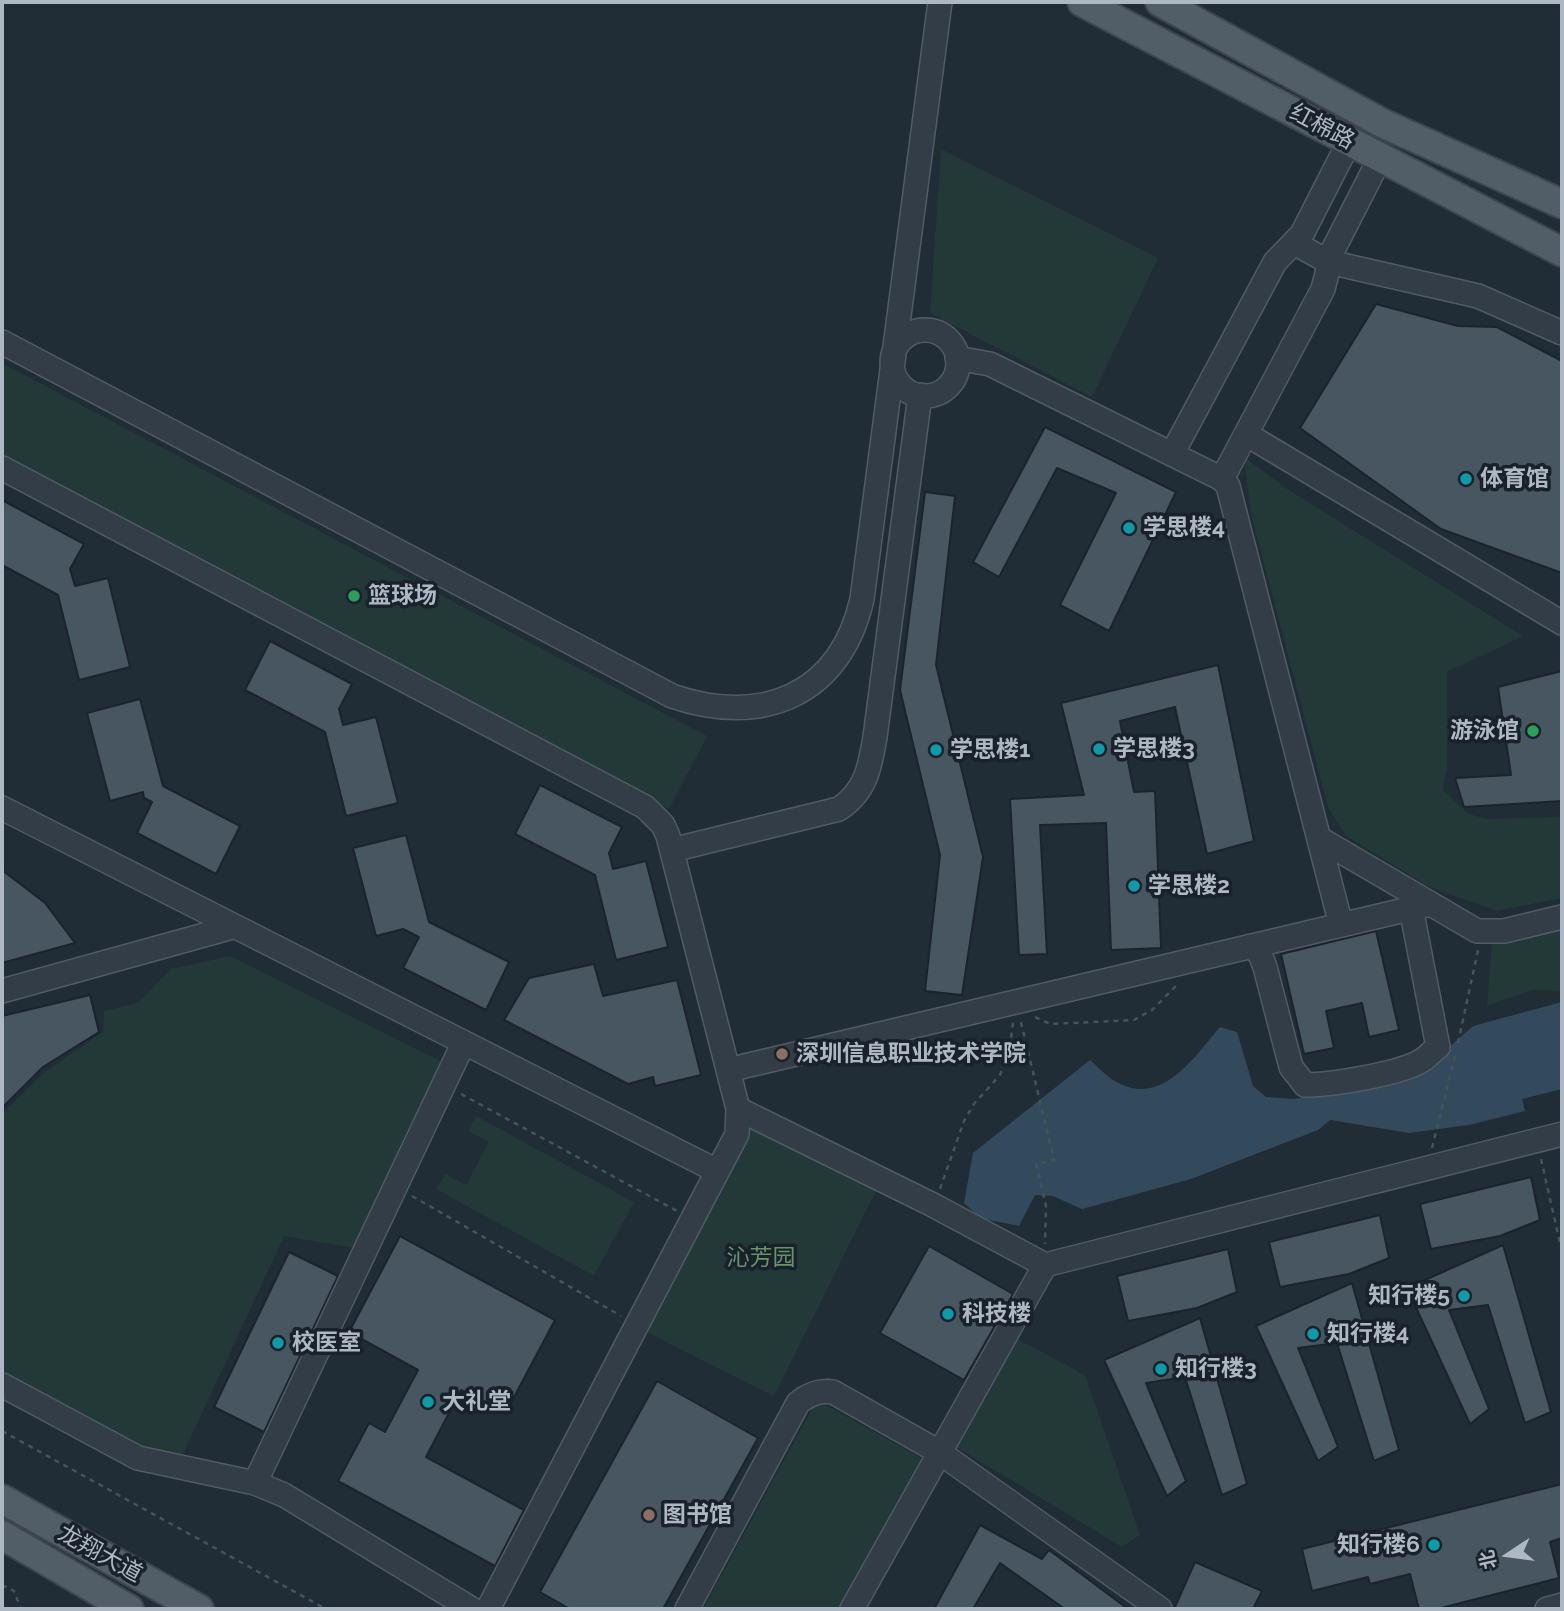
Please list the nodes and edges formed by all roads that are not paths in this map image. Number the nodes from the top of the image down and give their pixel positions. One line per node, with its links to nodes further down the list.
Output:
1 (940, 2): 12 (street)
2 (1082, 2): 4 (main road, 红棉路)
3 (1160, 2): 6 (main road, 红棉路)
4 (1349, 142): 5 (main road, 红棉路); 7 (street)
5 (1381, 158): 8 (main road, 红棉路); 9 (street)
6 (1562, 204)
7 (1294, 243): 9 (street); 16 (street)
8 (1562, 252)
9 (1329, 262): 10 (street); 15 (street)
10 (1562, 334)
11 (2, 342): 12 (street)
12 (893, 357): 13 (street); 14 (street)
13 (957, 358): 14 (street); 16 (street)
14 (920, 395): 22 (street)
15 (1246, 434): 18 (street); 19 (street)
16 (1172, 454): 18 (street)
17 (2, 468): 22 (street)
18 (1222, 479): 21 (street)
19 (1562, 623)
20 (2, 807): 26 (street)
21 (1320, 839): 23 (street); 25 (street)
22 (673, 850): 30 (street)
23 (1421, 906): 24 (street); 25 (street); 27 (street)
24 (1562, 917)
25 (1341, 925): 27 (street)
26 (233, 927): 28 (street); 29 (street)
27 (1251, 946): 30 (street)
28 (2, 991)
29 (463, 1044): 33 (street); 37 (street)
30 (728, 1070): 31 (street)
31 (738, 1109): 33 (street); 34 (street)
32 (1562, 1134): 34 (street)
33 (717, 1171): 44 (street)
34 (1045, 1265): 36 (street)
35 (2, 1385): 37 (street)
36 (939, 1452): 45 (street); 46 (street); 47 (street)
37 (255, 1483): 43 (street)
38 (2, 1499): 42 (main road, 龙翔大道)
39 (2, 1535): 41 (main road, 龙翔大道)
40 (1562, 1605): 48 (street)
41 (128, 1609)
42 (199, 1609)
43 (472, 1609)
44 (488, 1609)
45 (687, 1609)
46 (852, 1609)
47 (1160, 1609)
48 (1547, 1609)

